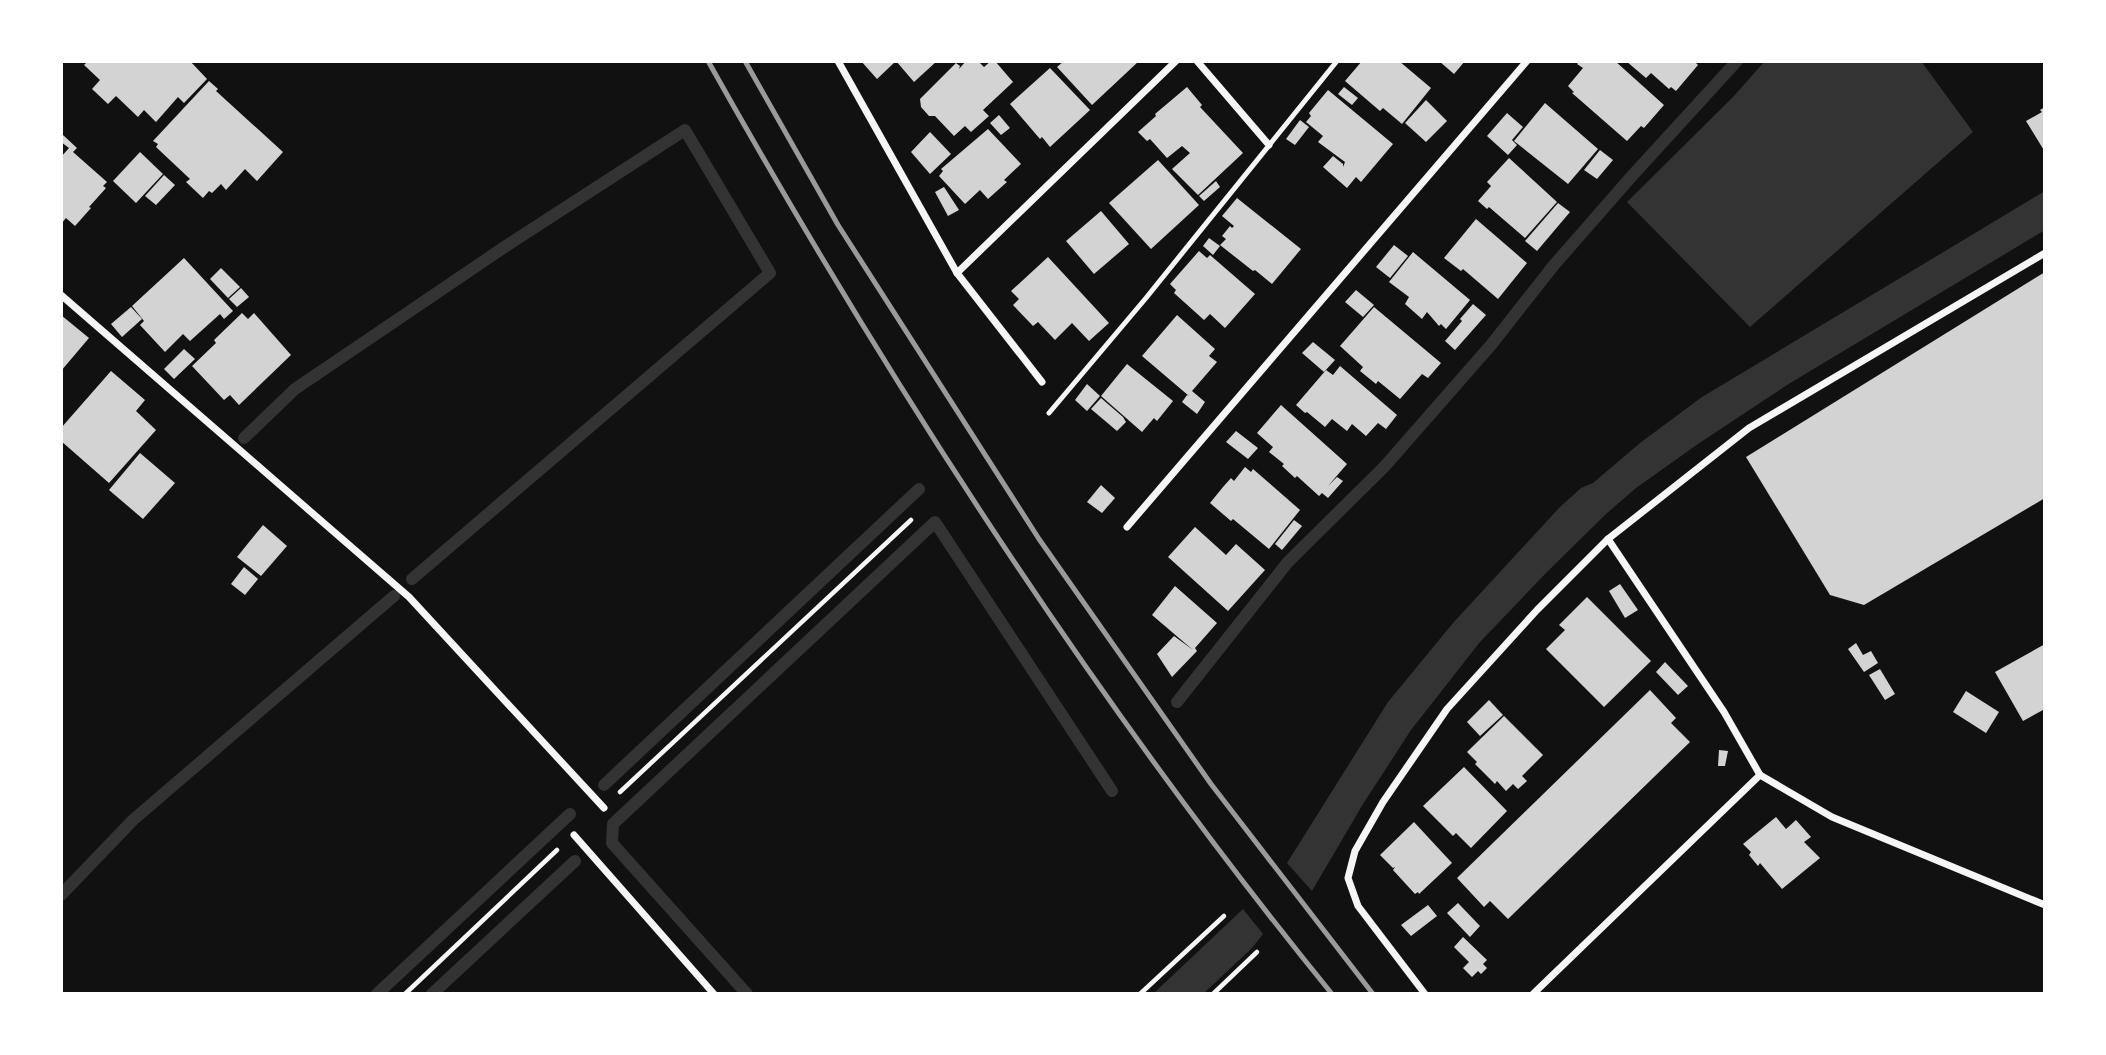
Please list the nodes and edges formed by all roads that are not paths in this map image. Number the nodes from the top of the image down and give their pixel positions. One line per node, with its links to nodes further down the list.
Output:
1 (838, 61): 8 (street)
2 (1176, 61): 8 (street)
3 (1197, 61): 6 (street)
4 (1337, 61): 6 (lane)
5 (1527, 61): 12 (street)
6 (1269, 145): 11 (lane)
7 (2045, 253): 13 (street)
8 (957, 273): 10 (street)
9 (61, 295): 15 (street)
10 (1042, 382)
11 (1049, 413)
12 (1127, 527)
13 (1608, 539): 14 (street); 19 (street)
14 (1760, 775): 17 (street); 20 (street)
15 (604, 808)
16 (574, 835): 18 (street)
17 (2045, 905)
18 (715, 994)
19 (1425, 994)
20 (1533, 994)

